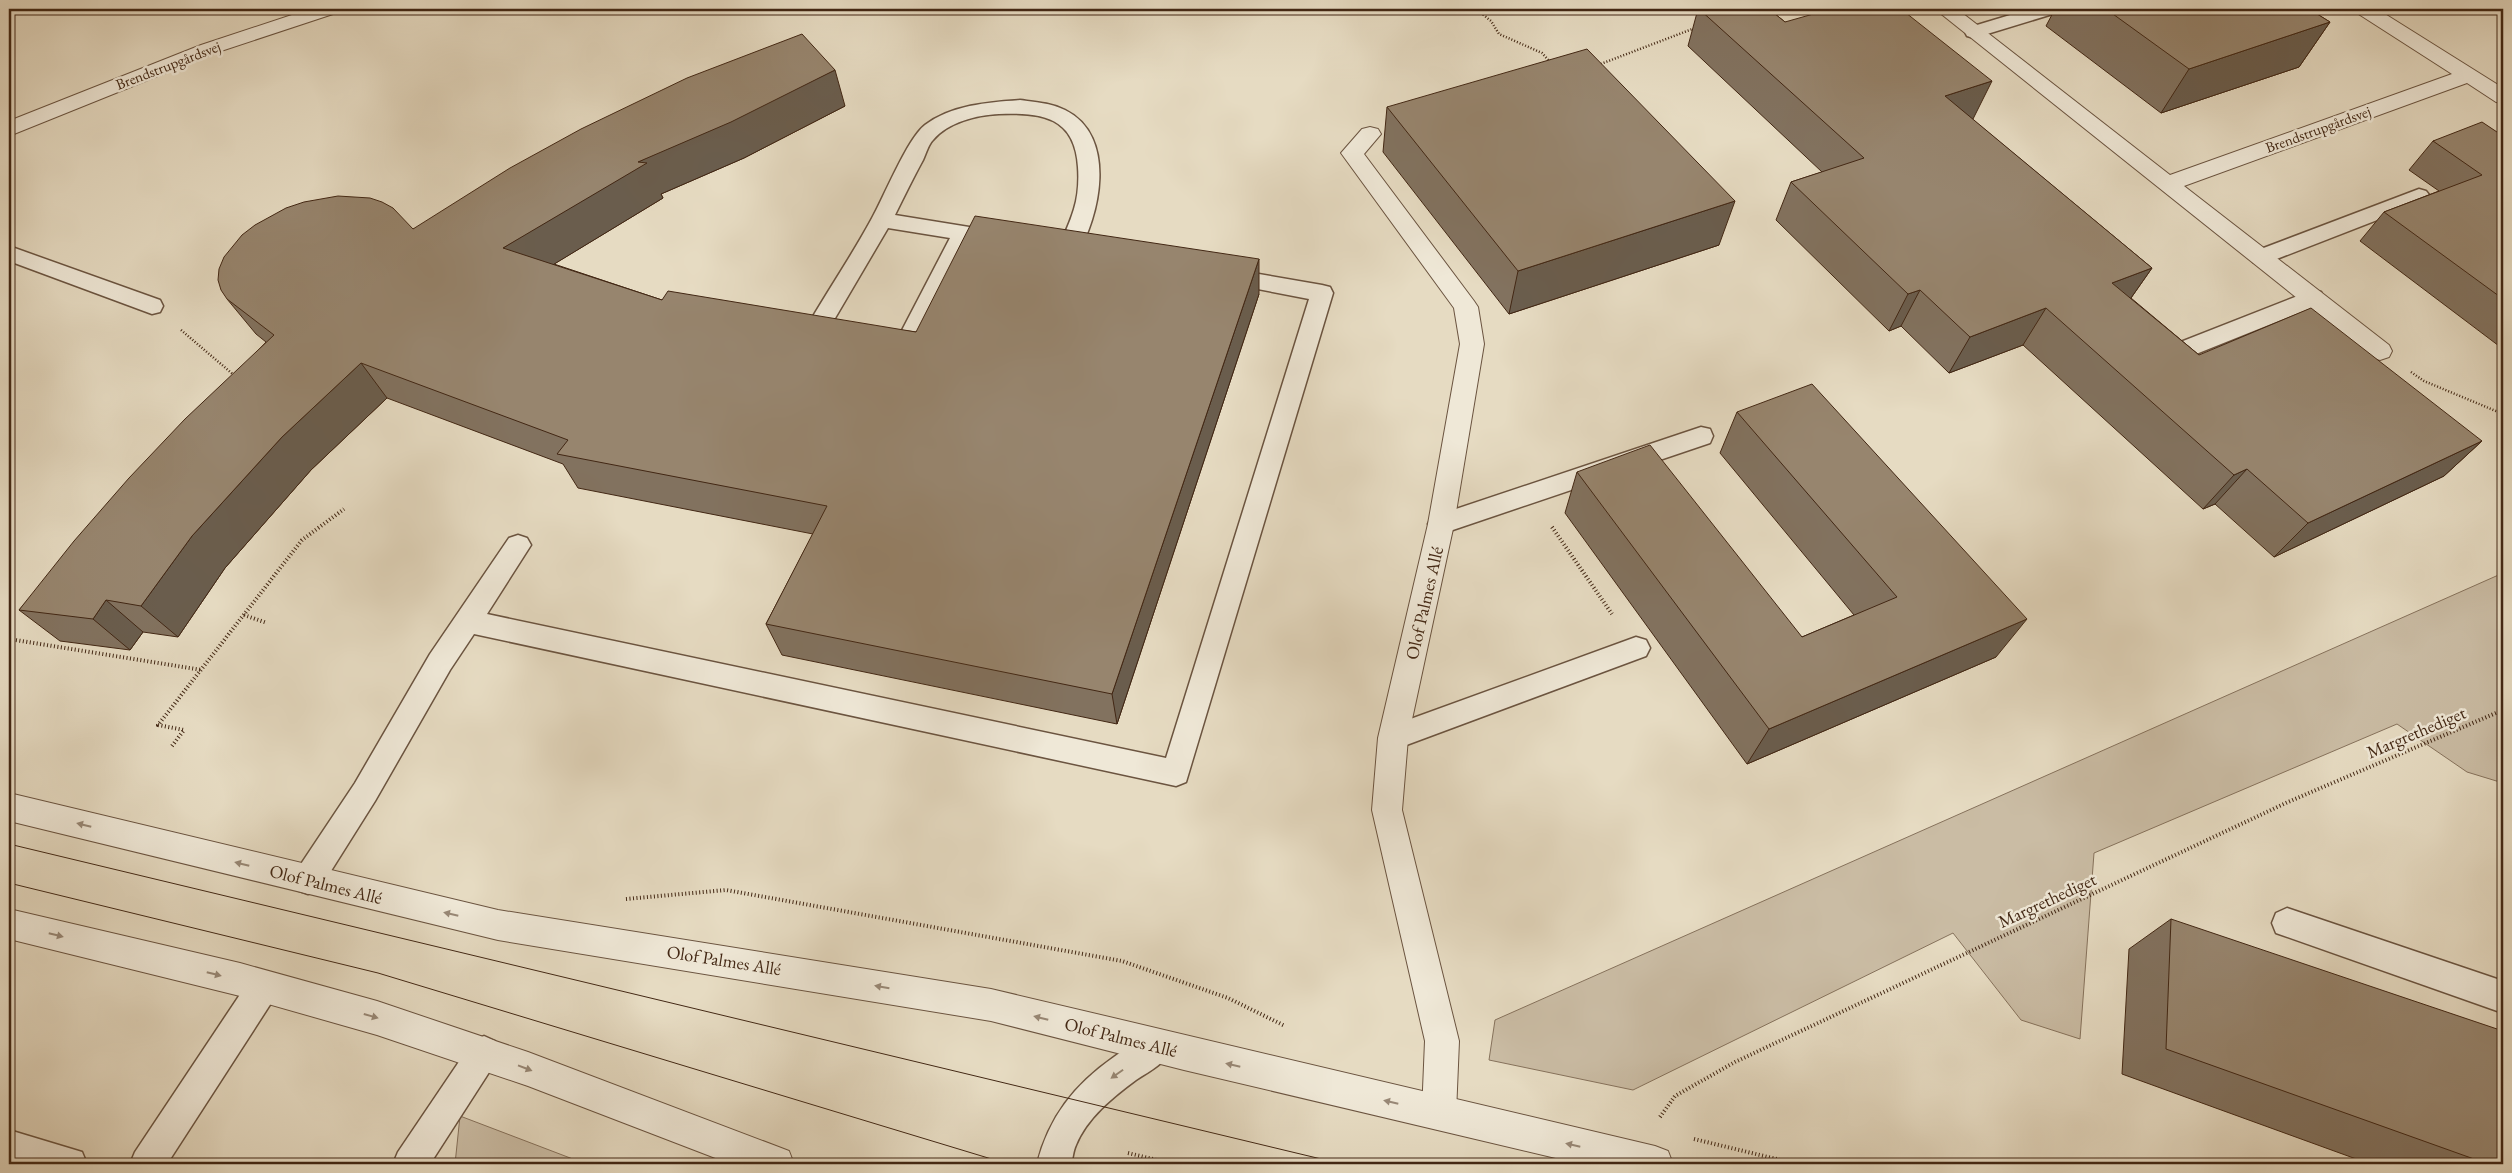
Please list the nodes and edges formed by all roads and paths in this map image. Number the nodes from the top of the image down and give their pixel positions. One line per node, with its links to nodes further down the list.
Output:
1 (329, 9): 12 (street, Brendstrupgårdsvej)
2 (1476, 9): 8 (path)
3 (1945, 9): 7 (street)
4 (2049, 9): 7 (lane)
5 (2364, 9): 10 (street)
6 (1700, 26): 9 (path)
7 (1974, 32): 14 (street)
8 (1553, 65)
9 (1589, 68)
10 (2469, 75): 11 (street); 14 (street, Brendstrupgårdsvej)
11 (2503, 97)
12 (9, 129)
13 (1370, 134): 32 (street, Olof Palmes Allé)
14 (2167, 184): 21 (street)
15 (2419, 196): 21 (lane)
16 (882, 220): 17 (lane); 17 (lane); 19 (lane)
17 (964, 233): 18 (lane)
18 (1021, 243)
19 (1068, 251)
20 (9, 253): 24 (lane)
21 (2261, 257): 23 (street)
22 (1205, 273): 35 (lane)
23 (2313, 298): 25 (street); 26 (lane)
24 (152, 306): 27 (path)
25 (2380, 351): 28 (path)
26 (2158, 360)
27 (240, 380)
28 (2503, 414)
29 (1701, 436): 30 (lane)
30 (1530, 495): 32 (lane); 38 (path)
31 (344, 509): 34 (path)
32 (1441, 524): 41 (street, Olof Palmes Allé)
33 (518, 545): 35 (lane)
34 (244, 615): 36 (path); 39 (path)
35 (467, 621): 44 (lane)
36 (267, 623)
37 (9, 639): 39 (path)
38 (1636, 648): 41 (lane)
39 (202, 670): 42 (path)
40 (2503, 710): 56 (path, Margrethediget)
41 (1394, 738): 53 (street, Olof Palmes Allé)
42 (172, 746)
43 (9, 807): 44 (street, Olof Palmes Allé, one-way to 43)
44 (308, 880): 51 (street, Olof Palmes Allé, one-way to 44)
45 (618, 900): 50 (path)
46 (2287, 923): 49 (lane)
47 (9, 924): 48 (street, one-way to 48)
48 (264, 986): 52 (street, one-way to 52); 58 (lane)
49 (2503, 997)
50 (1289, 1028)
51 (1157, 1047): 53 (street, Olof Palmes Allé, one-way to 51); 61 (lane, one-way to 61)
52 (484, 1052): 59 (lane); 60 (street, one-way to 60)
53 (1439, 1113): 56 (street, Olof Palmes Allé, one-way to 53)
54 (9, 1147): 57 (lane)
55 (1128, 1153): 62 (path)
56 (1647, 1162)
57 (70, 1164)
58 (147, 1164)
59 (410, 1164)
60 (776, 1164)
61 (1054, 1164)
62 (1173, 1164)

